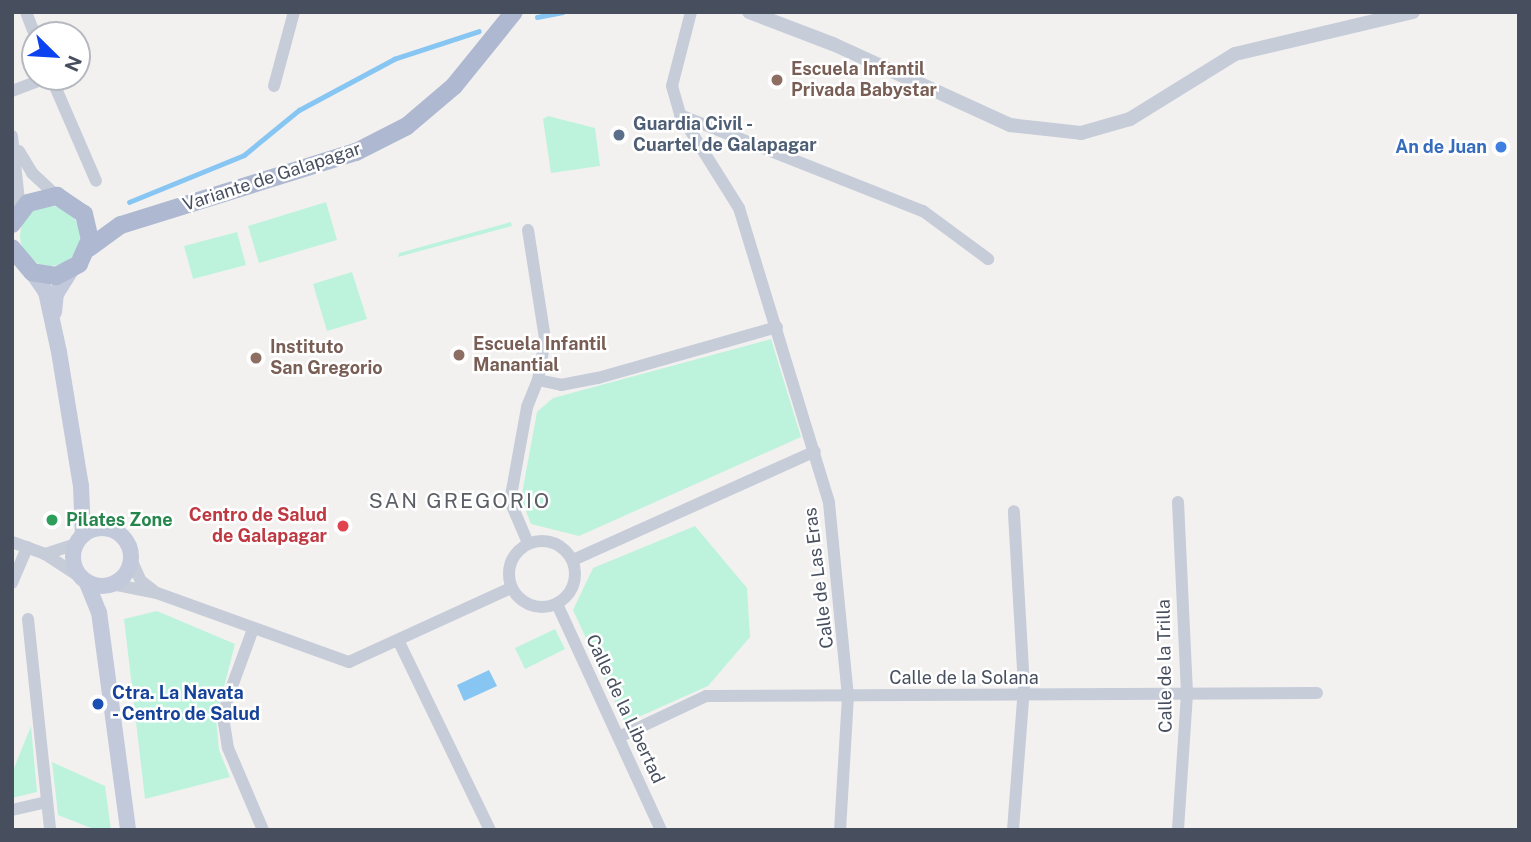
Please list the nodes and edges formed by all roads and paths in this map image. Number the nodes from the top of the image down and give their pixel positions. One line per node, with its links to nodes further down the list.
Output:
1 (294, 12): 6 (street)
2 (514, 12): 14 (main road, Variante de Galapagar)
3 (691, 12): 8 (street)
4 (749, 12): 5 (street)
5 (1413, 12)
6 (274, 86)
7 (56, 91): 10 (street)
8 (680, 114): 18 (street); 22 (street, Calle de Las Eras)
9 (13, 137): 11 (street); 13 (street)
10 (96, 181)
11 (57, 197): 12 (main road); 13 (main road)
12 (79, 208): 14 (main road); 16 (main road)
13 (15, 218)
14 (145, 218): 16 (main road)
15 (528, 230): 23 (street)
16 (89, 247): 19 (main road)
17 (14, 255): 20 (main road)
18 (988, 259)
19 (71, 271): 20 (main road); 21 (main road)
20 (32, 272): 21 (main road)
21 (54, 325): 25 (main road)
22 (777, 327): 23 (street); 24 (street, Calle de Las Eras)
23 (538, 380): 31 (street)
24 (815, 451): 35 (street); 49 (street, Calle de Las Eras)
25 (81, 486): 28 (main road); 29 (main road)
26 (1178, 502): 48 (street, Calle de la Trilla)
27 (1014, 512): 47 (street)
28 (108, 528): 29 (main road); 34 (main road)
29 (79, 539): 33 (street); 36 (main road)
30 (12, 542): 32 (street)
31 (528, 543): 35 (street); 39 (street)
32 (27, 547): 33 (street); 37 (street)
33 (45, 554): 36 (street)
34 (131, 559): 38 (main road); 40 (street)
35 (573, 560): 41 (street)
36 (83, 580): 38 (main road); 42 (main road)
37 (12, 583)
38 (111, 585): 40 (street); 42 (main road)
39 (512, 588): 41 (street); 45 (street)
40 (157, 593): 44 (street)
41 (557, 604): 50 (street, Calle de la Libertad)
42 (99, 612): 54 (main road)
43 (28, 619): 51 (street)
44 (253, 629): 45 (street); 55 (street)
45 (399, 642): 56 (street)
46 (1317, 693): 48 (street, Calle de la Solana)
47 (1023, 694): 48 (street, Calle de la Solana); 49 (street, Calle de la Solana); 59 (street)
48 (1187, 694): 60 (street, Calle de la Trilla)
49 (848, 696): 50 (street, Calle de la Solana); 58 (street, Calle de Las Eras)
50 (619, 737): 57 (street, Calle de la Libertad)
51 (47, 802): 52 (street); 53 (street)
52 (12, 810)
53 (50, 830)
54 (128, 830)
55 (262, 830)
56 (490, 830)
57 (661, 830)
58 (840, 830)
59 (1013, 830)
60 (1178, 830)

